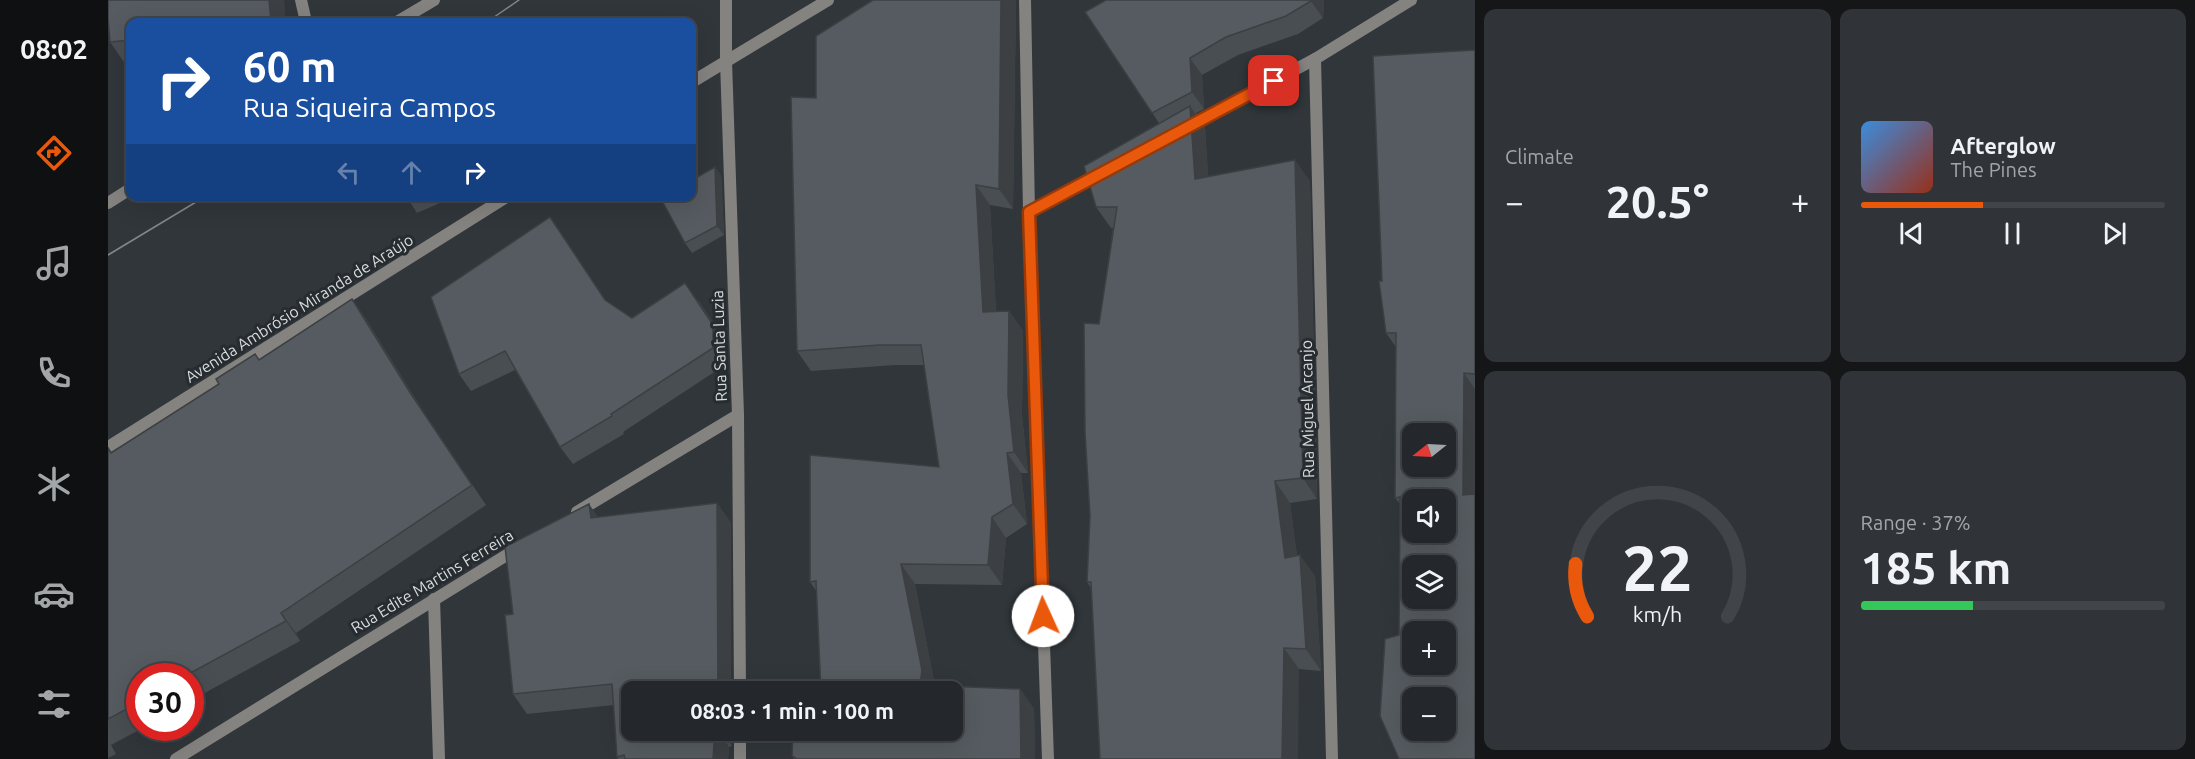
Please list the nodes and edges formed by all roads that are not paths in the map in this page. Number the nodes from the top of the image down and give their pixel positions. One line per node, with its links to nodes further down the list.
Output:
1 (301, 0): 7 (street)
2 (434, 0): 8 (street)
3 (726, 0): 10 (street, Rua Santa Luzia)
4 (828, 0): 10 (street)
5 (1025, 0): 17 (street)
6 (1411, 0): 9 (street)
7 (305, 18)
8 (404, 18)
9 (1315, 59): 12 (street); 29 (street, Rua Miguel Arcanjo)
10 (726, 61): 11 (street); 18 (street, Rua Santa Luzia)
11 (696, 80)
12 (1172, 135)
13 (1110, 168): 17 (street)
14 (126, 192): 16 (street)
15 (500, 201): 19 (street, Avenida Ambrósio Miranda de Araújo)
16 (108, 203)
17 (1029, 212): 28 (street)
18 (738, 415): 20 (street); 23 (street, Rua Santa Luzia)
19 (108, 447)
20 (566, 519)
21 (525, 544): 22 (street, Rua Edite Martins Ferreira)
22 (434, 599): 25 (street, Rua Edite Martins Ferreira); 26 (street)
23 (740, 681)
24 (740, 741): 27 (street)
25 (176, 759)
26 (439, 759)
27 (740, 759)
28 (1048, 759)
29 (1332, 759)

